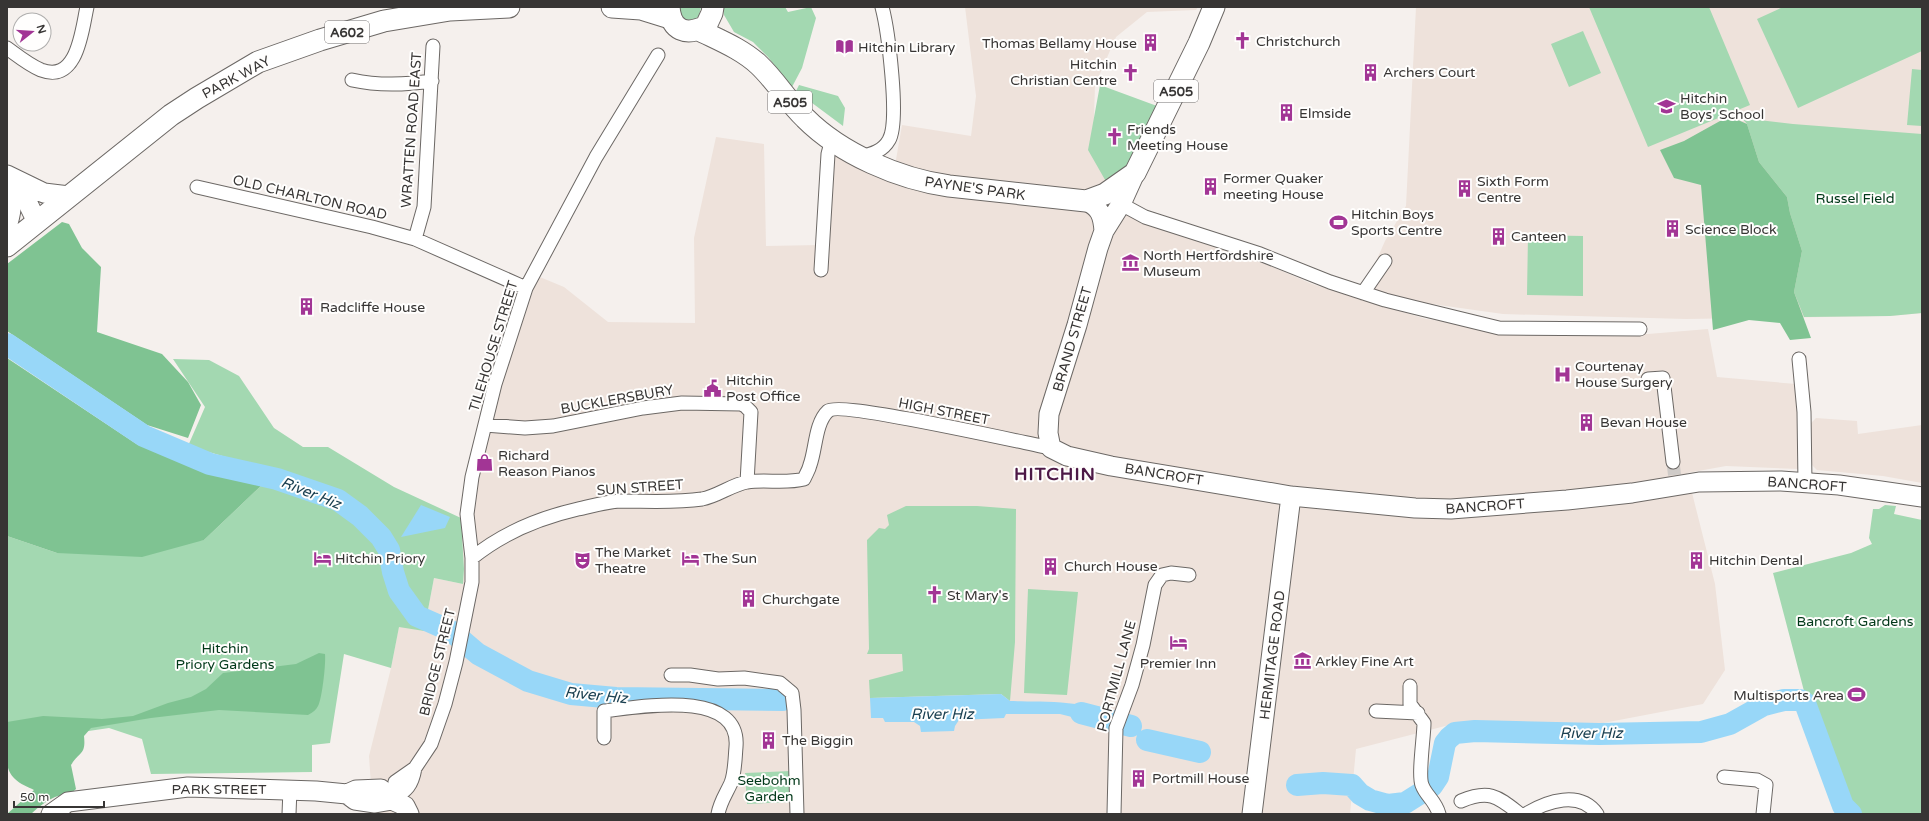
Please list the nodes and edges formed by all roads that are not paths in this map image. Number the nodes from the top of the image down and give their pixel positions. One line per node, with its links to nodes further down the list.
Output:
1 (87, 7): 11 (street)
2 (509, 7): 20 (main road, PARK WAY / A602)
3 (612, 7): 7 (main road)
4 (712, 7): 9 (main road)
5 (882, 7): 16 (street)
6 (1214, 7): 17 (main road, A505)
7 (643, 8): 8 (main road)
8 (669, 13): 9 (main road)
9 (699, 30): 15 (main road, PAYNE'S PARK / A505)
10 (433, 46): 14 (street, WRATTEN ROAD EAST)
11 (7, 48)
12 (658, 55): 30 (street, TILEHOUSE STREET)
13 (352, 80): 14 (street)
14 (432, 80): 26 (street, WRATTEN ROAD EAST)
15 (832, 139): 16 (main road, PAYNE'S PARK / A505); 29 (street)
16 (861, 156): 22 (main road, PAYNE'S PARK / A505)
17 (1135, 173): 21 (street, BRAND STREET); 22 (main road, A505)
18 (10, 179): 20 (street); 23 (street); 24 (main road)
19 (197, 187): 26 (street, OLD CHARLTON ROAD)
20 (69, 196): 23 (main road, PARK WAY)
21 (1121, 204): 22 (street); 25 (street, BRAND STREET); 31 (street)
22 (1093, 206): 25 (street, BRAND STREET)
23 (37, 222): 27 (main road, PARK WAY)
24 (7, 223)
25 (1104, 231): 36 (street, BRAND STREET)
26 (415, 239): 30 (street)
27 (7, 246)
28 (1385, 261): 31 (street)
29 (821, 270)
30 (526, 288): 35 (street, TILEHOUSE STREET)
31 (1363, 293): 32 (street)
32 (1640, 329)
33 (1799, 359): 39 (street)
34 (1648, 379): 37 (street)
35 (485, 425): 38 (street, BUCKLERSBURY); 42 (street, TILEHOUSE STREET)
36 (1052, 448): 38 (street, HIGH STREET); 40 (street, BANCROFT)
37 (1673, 462)
38 (746, 482): 42 (street, SUN STREET)
39 (1805, 483): 40 (street, BANCROFT); 41 (street, BANCROFT)
40 (1291, 496): 59 (street, HERMITAGE ROAD)
41 (1922, 497)
42 (472, 558): 52 (street, BRIDGE STREET)
43 (1189, 575): 58 (street, PORTMILL LANE)
44 (671, 675): 57 (street)
45 (1410, 686): 47 (street)
46 (1376, 711): 47 (street)
47 (1418, 713): 60 (street)
48 (604, 738): 56 (street)
49 (1724, 777): 64 (street)
50 (290, 789): 52 (street, PARK STREET); 53 (street, PARK STREET); 54 (street)
51 (1461, 800): 61 (street)
52 (394, 807): 55 (street)
53 (51, 814)
54 (289, 814)
55 (409, 814)
56 (718, 814)
57 (797, 814)
58 (1114, 814)
59 (1252, 814)
60 (1439, 814)
61 (1520, 814)
62 (1526, 814): 63 (street)
63 (1597, 814)
64 (1763, 814)

